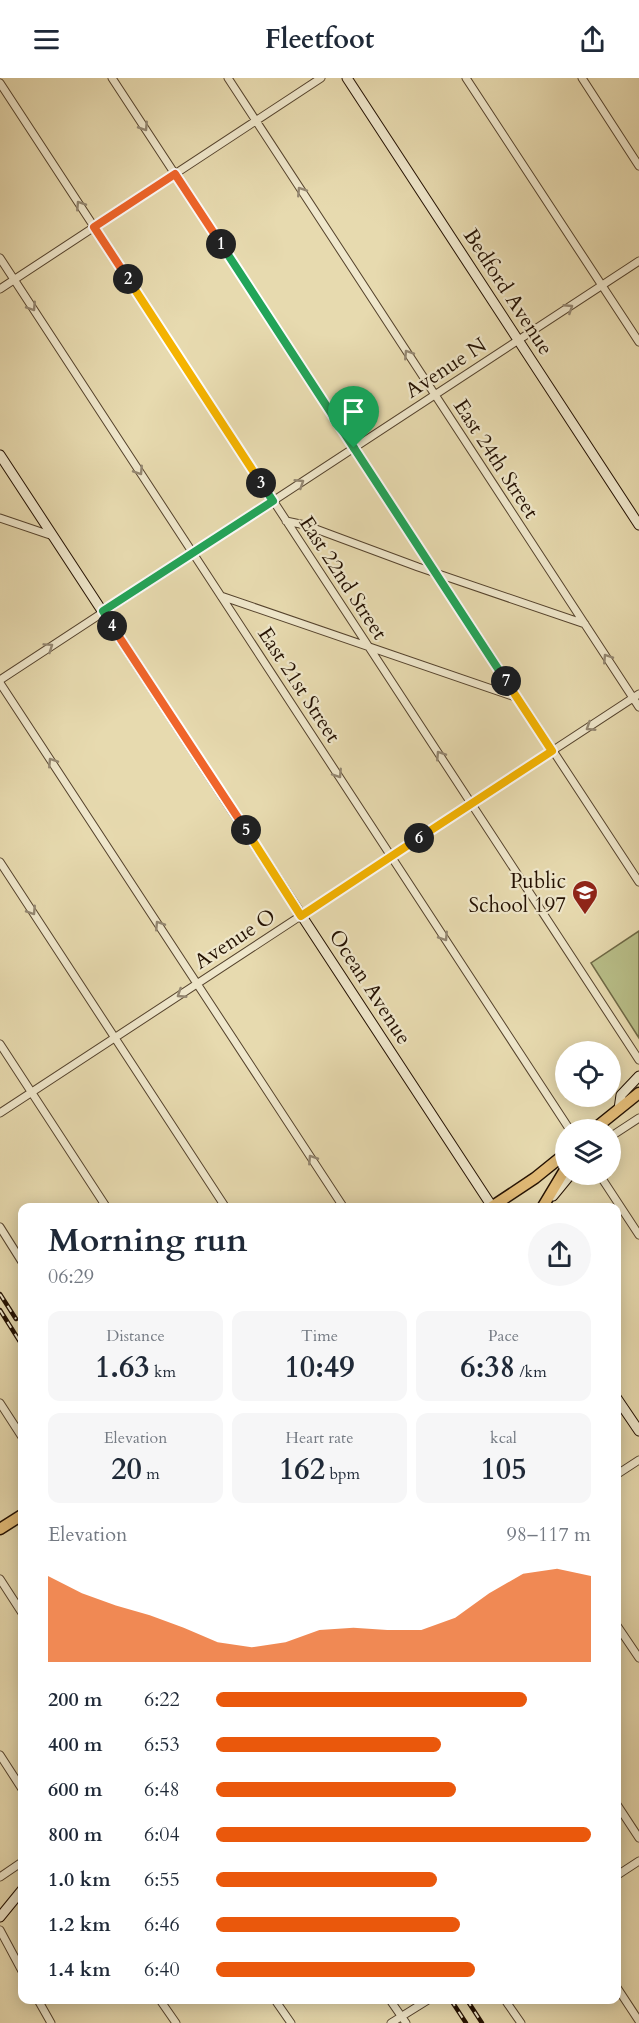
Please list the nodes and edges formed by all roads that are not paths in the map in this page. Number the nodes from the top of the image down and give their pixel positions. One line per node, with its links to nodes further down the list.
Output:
1 (112, 78): 10 (street, one-way to 10)
2 (228, 78): 8 (street, East 24th Street)
3 (321, 78): 8 (street)
4 (347, 78): 17 (main road, Bedford Avenue)
5 (466, 78): 15 (street)
6 (582, 78): 9 (street)
7 (0, 83): 11 (street, East 22nd Street, one-way to 7)
8 (256, 121): 10 (street); 19 (street, East 24th Street, one-way to 8)
9 (639, 166)
10 (175, 174): 11 (street); 20 (street)
11 (94, 227): 14 (street); 22 (street, East 22nd Street)
12 (0, 258): 14 (street, East 21st Street)
13 (639, 261): 15 (street, Avenue N)
14 (14, 280): 16 (street); 27 (street, East 21st Street, one-way to 27)
15 (602, 286): 17 (street, Avenue N, one-way to 15); 18 (street)
16 (0, 289)
17 (518, 341): 19 (street, Avenue N); 25 (main road, Bedford Avenue)
18 (639, 342)
19 (435, 395): 20 (street, Avenue N); 31 (street, East 24th Street)
20 (354, 448): 22 (street, Avenue N, one-way to 20); 28 (street)
21 (0, 455): 26 (main road, Ocean Avenue)
22 (273, 501): 24 (street, East 22nd Street); 27 (street, Avenue N)
23 (0, 518): 26 (street)
24 (286, 521): 28 (street); 32 (street, East 22nd Street)
25 (639, 525)
26 (53, 536): 30 (main road, Ocean Avenue)
27 (193, 554): 29 (street, East 21st Street); 30 (street, Avenue N)
28 (435, 573): 31 (street); 35 (street)
29 (221, 596): 32 (street); 39 (street, East 21st Street, one-way to 39)
30 (103, 611): 33 (street, Avenue N, one-way to 30); 42 (main road, Ocean Avenue)
31 (585, 624): 34 (street, East 24th Street, one-way to 31)
32 (369, 647): 35 (street); 38 (street, East 22nd Street, one-way to 32)
33 (0, 681): 43 (street, one-way to 33)
34 (636, 696): 36 (street, East 24th Street); 37 (street, Avenue O, one-way to 37)
35 (518, 698): 37 (street)
36 (639, 707)
37 (552, 751): 38 (street, Avenue O); 41 (street)
38 (472, 804): 39 (street, Avenue O); 46 (street, East 22nd Street)
39 (392, 856): 42 (street, Avenue O); 53 (street, East 21st Street, one-way to 53)
40 (0, 862): 44 (street, one-way to 44)
41 (639, 882)
42 (301, 916): 43 (street, Avenue O); 63 (main road, Ocean Avenue)
43 (197, 984): 44 (street, Avenue O, one-way to 44); 62 (street, one-way to 43)
44 (115, 1037): 48 (street, Avenue O); 61 (street)
45 (0, 1044): 48 (street)
46 (639, 1060)
47 (639, 1076): 50 (main road)
48 (32, 1092): 51 (street, Avenue O); 60 (street)
49 (639, 1093): 50 (main road)
50 (619, 1109): 54 (main road)
51 (0, 1113)
52 (639, 1118): 55 (street)
53 (563, 1119)
54 (607, 1119)
55 (621, 1130)
56 (555, 1162): 64 (main road)
57 (556, 1185): 65 (main road)
58 (562, 1185): 66 (main road)
59 (606, 1185): 67 (street)
60 (104, 1203)
61 (223, 1203)
62 (341, 1203)
63 (488, 1203)
64 (497, 1203)
65 (546, 1203)
66 (547, 1203)
67 (618, 1203)
68 (621, 1208): 70 (street)
69 (0, 1227): 71 (street)
70 (639, 1235)
71 (18, 1256)
72 (0, 1403): 74 (street)
73 (621, 1404): 75 (main road)
74 (18, 1431)
75 (639, 1431)
76 (639, 1460): 77 (street)
77 (621, 1472)
78 (18, 1518): 79 (main road)
79 (0, 1529)
80 (0, 1579): 81 (street)
81 (18, 1607)
82 (621, 1631): 83 (street)
83 (639, 1658)
84 (0, 1755): 85 (street)
85 (18, 1783)
86 (621, 1811): 87 (street)
87 (639, 1838)
88 (639, 1861): 90 (street)
89 (18, 1865): 91 (street)
90 (621, 1873)
91 (0, 1877)
92 (18, 1895): 93 (main road)
93 (0, 1917)
94 (0, 1930): 95 (street)
95 (18, 1964)
96 (621, 1994): 104 (street)
97 (40, 2004): 105 (street)
98 (163, 2004): 106 (street)
99 (278, 2004): 107 (street)
100 (393, 2004): 103 (street)
101 (423, 2004): 103 (street)
102 (508, 2004): 109 (street)
103 (404, 2020): 108 (street)
104 (639, 2021)
105 (51, 2023)
106 (176, 2023)
107 (291, 2023)
108 (392, 2023)
109 (521, 2023)

